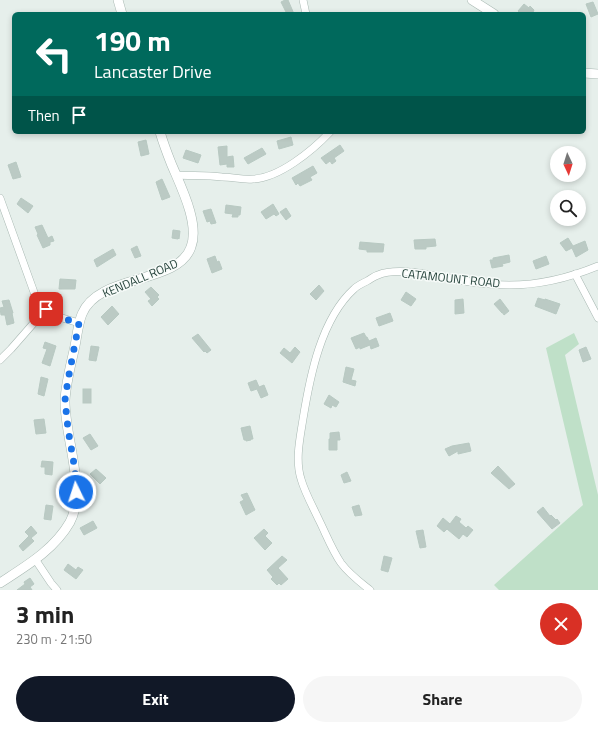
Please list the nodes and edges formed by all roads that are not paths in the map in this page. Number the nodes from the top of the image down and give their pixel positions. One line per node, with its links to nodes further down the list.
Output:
1 (118, 0): 4 (street)
2 (303, 0): 5 (street)
3 (472, 0): 6 (street)
4 (121, 12)
5 (306, 12)
6 (491, 12)
7 (586, 73): 8 (street)
8 (598, 74)
9 (161, 134): 11 (street, KENDALL ROAD)
10 (328, 134): 11 (street)
11 (176, 175): 17 (street, KENDALL ROAD)
12 (0, 198): 15 (street)
13 (598, 266): 14 (street, CATAMOUNT ROAD)
14 (575, 274): 16 (street); 22 (street, CATAMOUNT ROAD)
15 (46, 309): 17 (street); 18 (street)
16 (598, 318)
17 (79, 323): 19 (street, KENDALL ROAD)
18 (0, 360)
19 (35, 560): 20 (street, KENDALL ROAD); 21 (street)
20 (0, 583)
21 (57, 590)
22 (370, 590)

